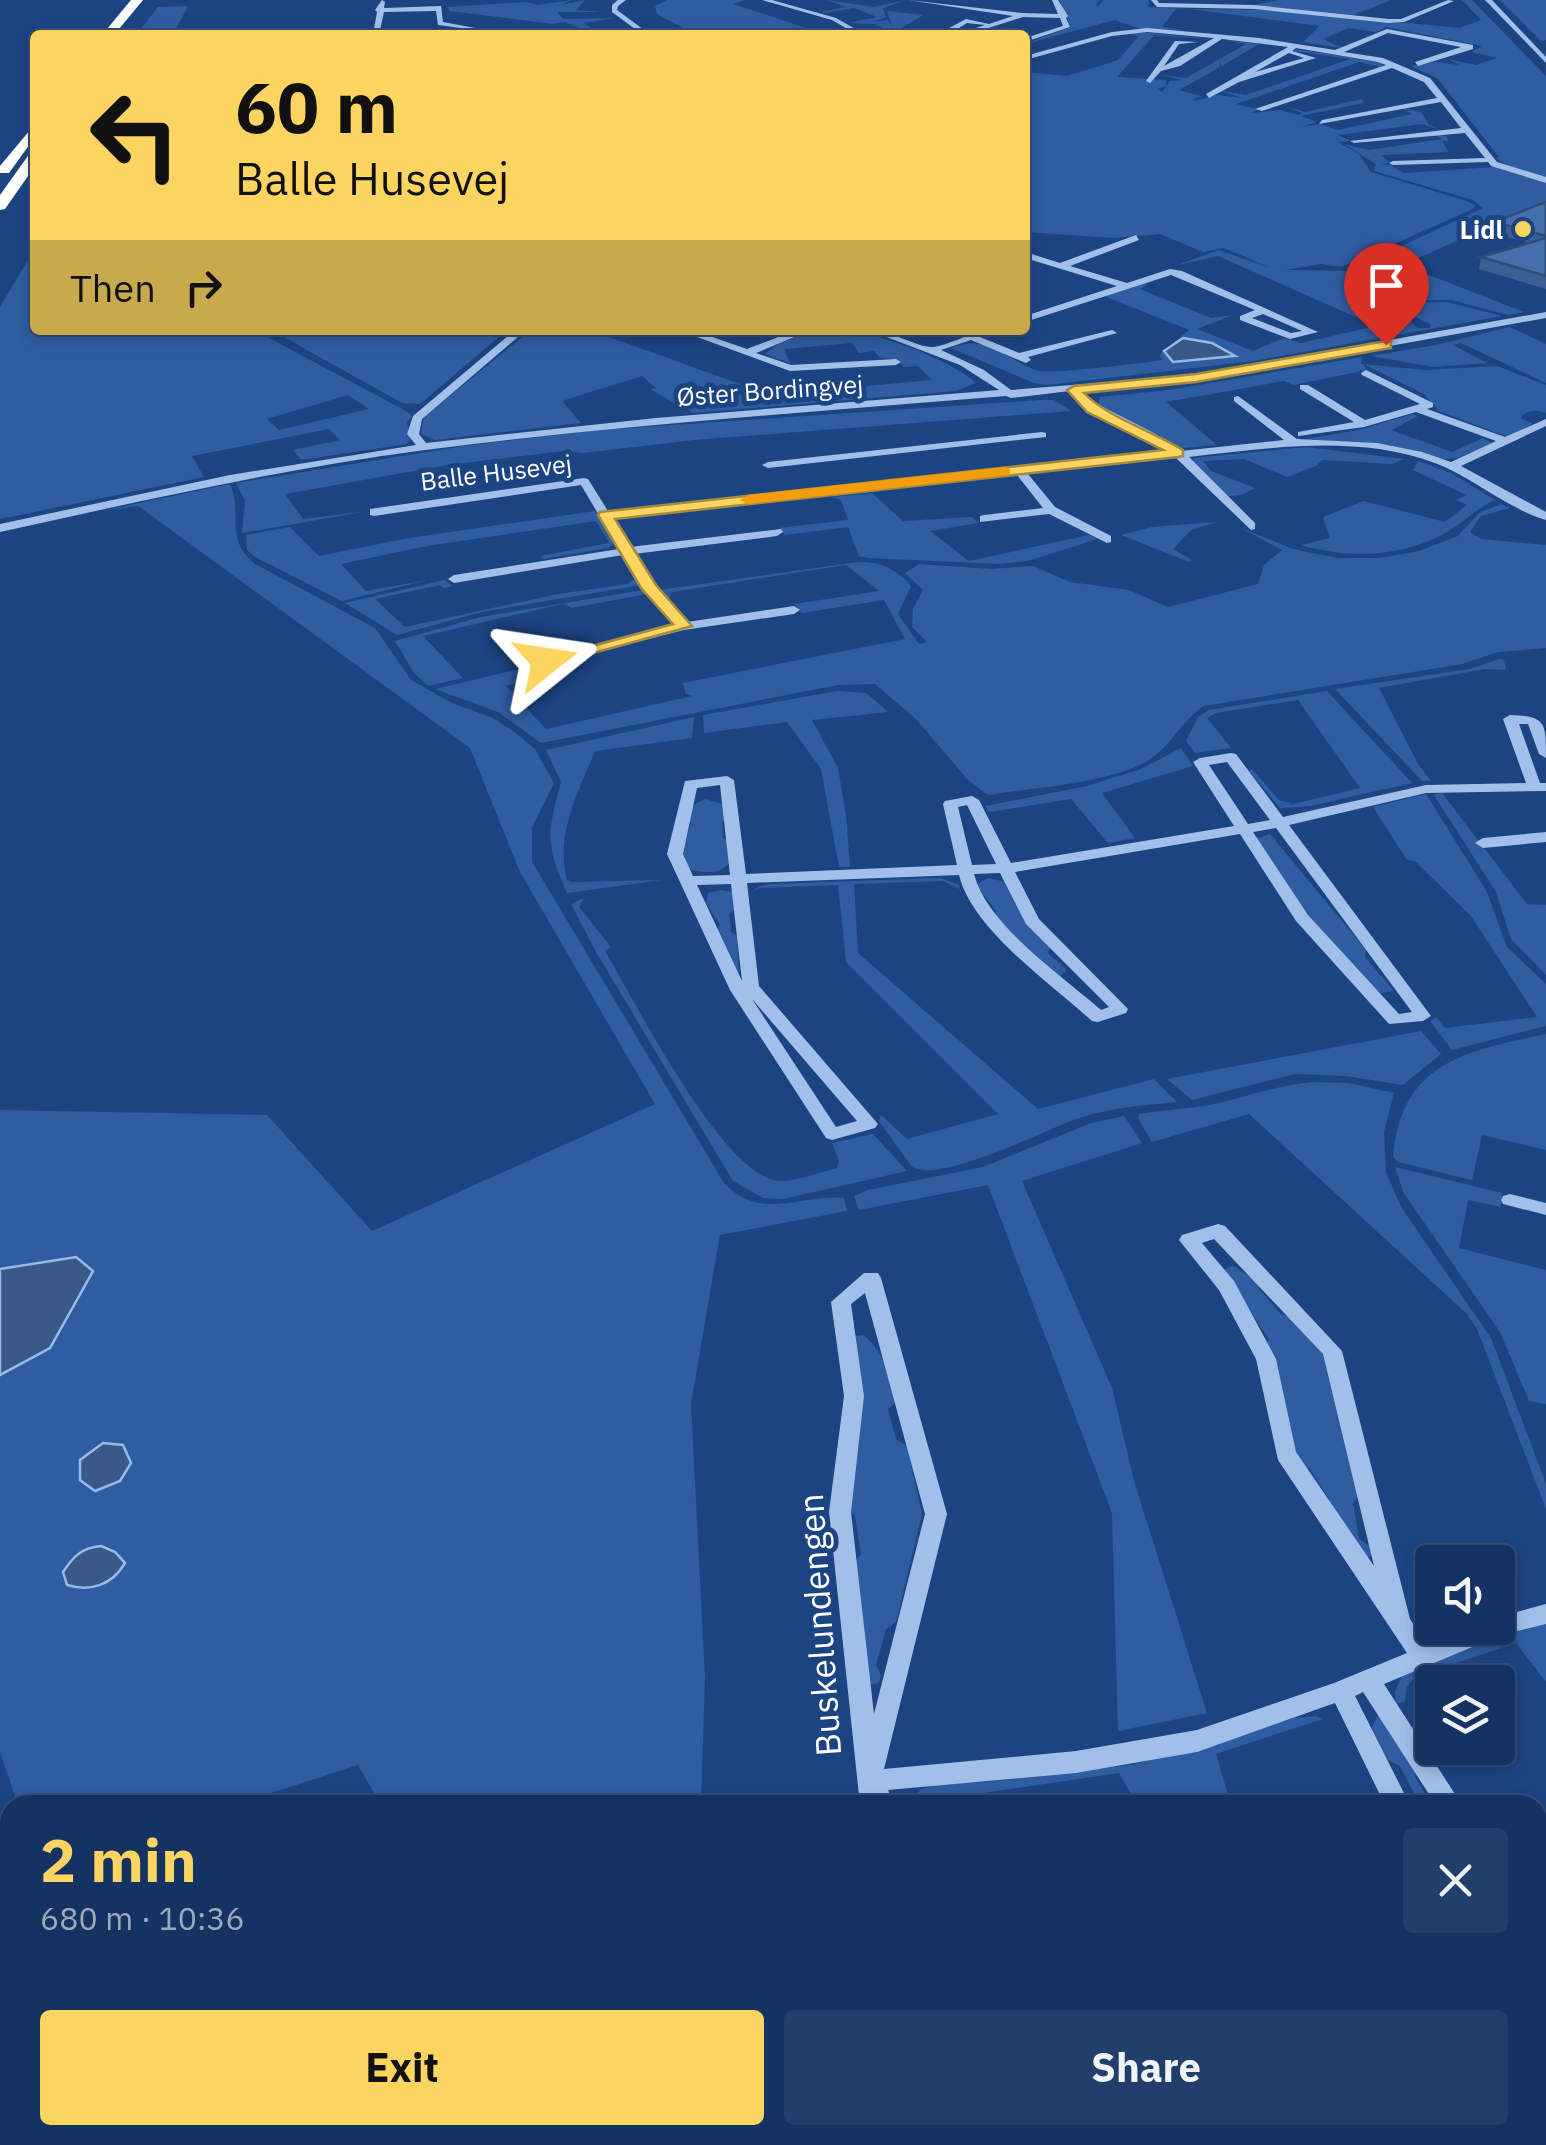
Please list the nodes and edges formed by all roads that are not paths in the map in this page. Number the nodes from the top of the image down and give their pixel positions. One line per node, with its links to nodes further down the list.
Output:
1 (154, 0): 19 (highway)
2 (384, 0): 11 (street)
3 (623, 0): 22 (street)
4 (765, 0): 23 (street)
5 (911, 0): 12 (street)
6 (1056, 0): 14 (street)
7 (1154, 0): 9 (street)
8 (1488, 0): 36 (street)
9 (1451, 1)
10 (134, 3): 18 (highway)
11 (378, 10): 20 (street); 21 (street)
12 (1022, 15): 14 (street); 16 (street)
13 (1202, 15): 15 (street)
14 (1064, 16): 29 (street)
15 (1248, 17)
16 (1001, 24): 24 (street); 25 (street)
17 (1195, 24): 27 (street)
18 (112, 30)
19 (130, 30)
20 (376, 30)
21 (478, 30)
22 (641, 30)
23 (854, 30)
24 (966, 30)
25 (977, 30)
26 (1271, 32): 30 (street)
27 (1188, 33): 28 (street); 35 (street)
28 (1222, 36): 30 (street); 31 (street)
29 (1030, 39)
30 (1259, 40): 32 (street)
31 (1212, 44): 39 (street); 39 (street)
32 (1296, 45): 33 (street); 34 (street)
33 (1282, 52): 43 (street); 43 (street)
34 (1338, 52): 37 (street); 38 (street)
35 (1030, 57)
36 (1546, 61)
37 (1394, 64): 40 (street); 46 (street)
38 (1418, 64)
39 (1161, 68): 42 (street)
40 (1376, 72): 41 (street); 47 (street)
41 (1390, 78)
42 (1150, 80)
43 (1237, 80): 45 (street)
44 (1370, 85): 47 (street)
45 (1209, 96)
46 (1444, 98): 49 (street); 50 (street)
47 (1279, 104): 48 (street)
48 (1259, 109)
49 (1322, 122)
50 (1468, 130): 52 (street); 53 (street)
51 (30, 135): 56 (highway)
52 (1354, 142)
53 (1489, 160): 55 (street); 57 (street)
54 (30, 163): 58 (highway)
55 (1393, 163)
56 (0, 175)
57 (1546, 180)
58 (0, 206)
59 (1136, 238): 61 (street)
60 (1094, 239): 61 (street)
61 (1116, 246): 63 (street)
62 (1030, 257): 63 (street)
63 (1060, 266): 64 (street)
64 (1124, 286): 65 (street); 67 (street)
65 (1263, 310): 65 (street)
66 (1546, 315): 82 (street, Øster Bordingvej)
67 (1030, 317)
68 (1112, 333): 77 (street)
69 (515, 335): 92 (street)
70 (696, 335): 76 (street)
71 (794, 335): 76 (street)
72 (888, 335): 75 (street)
73 (978, 335): 74 (street)
74 (972, 337): 75 (street); 77 (street)
75 (932, 350): 83 (street)
76 (746, 354): 78 (street)
77 (1020, 356): 79 (street)
78 (896, 362)
79 (1034, 364)
80 (1366, 374): 85 (street)
81 (1304, 387): 88 (street)
82 (1074, 390): 83 (street, Øster Bordingvej); 94 (street)
83 (1010, 395): 92 (street, Øster Bordingvej)
84 (1238, 399): 90 (street)
85 (1420, 410): 88 (street); 91 (street)
86 (1527, 416): 87 (street)
87 (1546, 422): 91 (street)
88 (1364, 424): 90 (street)
89 (1042, 436): 93 (street)
90 (1290, 440): 94 (street); 96 (street)
91 (1506, 441): 96 (street)
92 (423, 447): 105 (street, Øster Bordingvej)
93 (911, 449): 95 (street); 98 (street)
94 (1178, 453): 97 (street); 103 (street)
95 (767, 464)
96 (1451, 466): 102 (street)
97 (1019, 470): 98 (street); 99 (street)
98 (935, 480): 101 (street)
99 (1052, 510): 104 (street); 107 (street)
100 (374, 512): 101 (street, Balle Husevej)
101 (605, 515): 108 (street, Balle Husevej)
102 (1546, 516)
103 (1221, 518)
104 (984, 519)
105 (0, 528)
106 (777, 533): 108 (street)
107 (1107, 539)
108 (627, 550): 109 (street); 111 (street, Balle Husevej)
109 (454, 579)
110 (794, 611): 111 (street)
111 (684, 626): 112 (street)
112 (546, 661)
113 (1546, 754): 114 (street)
114 (1542, 788): 115 (street)
115 (1279, 823): 116 (street); 116 (street); 116 (street)
116 (1244, 829): 119 (street)
117 (1546, 837): 118 (street)
118 (1483, 843)
119 (1009, 868): 120 (street); 120 (street); 120 (street)
120 (965, 872): 121 (street)
121 (739, 880): 122 (street); 122 (street); 122 (street)
122 (690, 881)
123 (1510, 1200): 124 (street)
124 (1546, 1209)
125 (1546, 1614): 127 (street, Buskelundengen)
126 (1398, 1618): 126 (street); 129 (street)
127 (1515, 1622)
128 (1450, 1645): 129 (street, Buskelundengen)
129 (1422, 1656): 130 (street, Buskelundengen)
130 (1368, 1680): 131 (street, Buskelundengen); 134 (street)
131 (1341, 1691): 132 (street, Buskelundengen); 133 (street)
132 (871, 1793): 132 (street, Buskelundengen)
133 (1393, 1795)
134 (1443, 1795)

